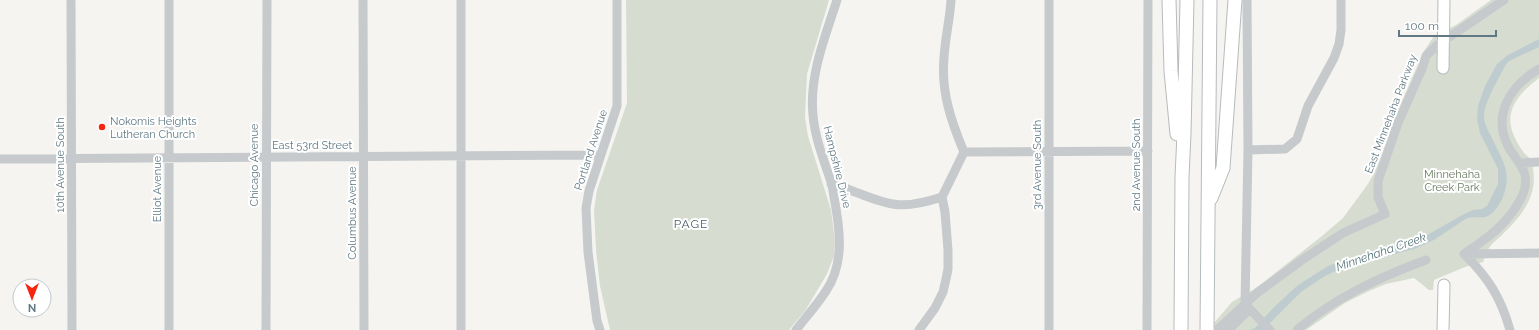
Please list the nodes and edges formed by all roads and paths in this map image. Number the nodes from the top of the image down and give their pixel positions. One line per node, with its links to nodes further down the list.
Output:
1 (72, 0): 33 (street, 10th Avenue South)
2 (169, 0): 31 (street, Elliot Avenue)
3 (266, 0): 32 (street, Chicago Avenue)
4 (363, 0): 28 (street, Columbus Avenue)
5 (461, 0): 29 (street)
6 (618, 0): 30 (street, Portland Avenue)
7 (837, 0): 38 (street, Hampshire Drive)
8 (951, 0): 26 (street)
9 (1049, 0): 27 (street, 3rd Avenue South)
10 (1148, 0): 25 (street, 2nd Avenue South)
11 (1166, 0): 20 (highway)
12 (1169, 0): 20 (highway)
13 (1187, 0): 37 (highway)
14 (1210, 0): 40 (highway)
15 (1235, 0): 40 (highway)
16 (1247, 0): 24 (street)
17 (1341, 0): 24 (street)
18 (1444, 0): 21 (main road)
19 (1504, 0): 21 (street, East Minnehaha Parkway)
20 (1169, 24): 37 (highway)
21 (1444, 41): 22 (main road); 45 (street, East Minnehaha Parkway)
22 (1443, 68)
23 (1539, 69): 36 (street)
24 (1248, 150): 45 (street)
25 (1148, 151): 27 (street); 55 (street, 2nd Avenue South)
26 (964, 152): 27 (street); 39 (street)
27 (1050, 152): 54 (street, 3rd Avenue South)
28 (364, 156): 29 (street, East 53rd Street); 32 (street, East 53rd Street); 49 (street, Columbus Avenue)
29 (461, 156): 30 (street, East 53rd Street); 50 (street)
30 (600, 156): 51 (street, Portland Avenue)
31 (169, 157): 32 (street, East 53rd Street); 33 (street, East 53rd Street); 47 (street, Elliot Avenue)
32 (266, 157): 48 (street, Chicago Avenue)
33 (72, 158): 34 (street, East 53rd Street); 46 (street, 10th Avenue South)
34 (0, 159)
35 (1539, 162): 36 (street)
36 (1521, 163): 42 (street)
37 (1182, 177): 56 (highway)
38 (832, 184): 39 (street); 52 (street, Hampshire Drive)
39 (942, 197): 53 (street)
40 (1208, 206): 57 (highway)
41 (1539, 253): 42 (street)
42 (1464, 254): 63 (street)
43 (1426, 260): 61 (street)
44 (1444, 285): 62 (main road)
45 (1247, 307): 58 (street, East Minnehaha Parkway); 59 (street, East Minnehaha Parkway); 60 (street)
46 (72, 330)
47 (169, 330)
48 (266, 330)
49 (364, 330)
50 (461, 330)
51 (600, 330)
52 (796, 330)
53 (919, 330)
54 (1049, 330)
55 (1147, 330)
56 (1181, 330)
57 (1207, 330)
58 (1217, 330)
59 (1228, 330)
60 (1270, 330)
61 (1297, 330)
62 (1443, 330)
63 (1510, 330)

